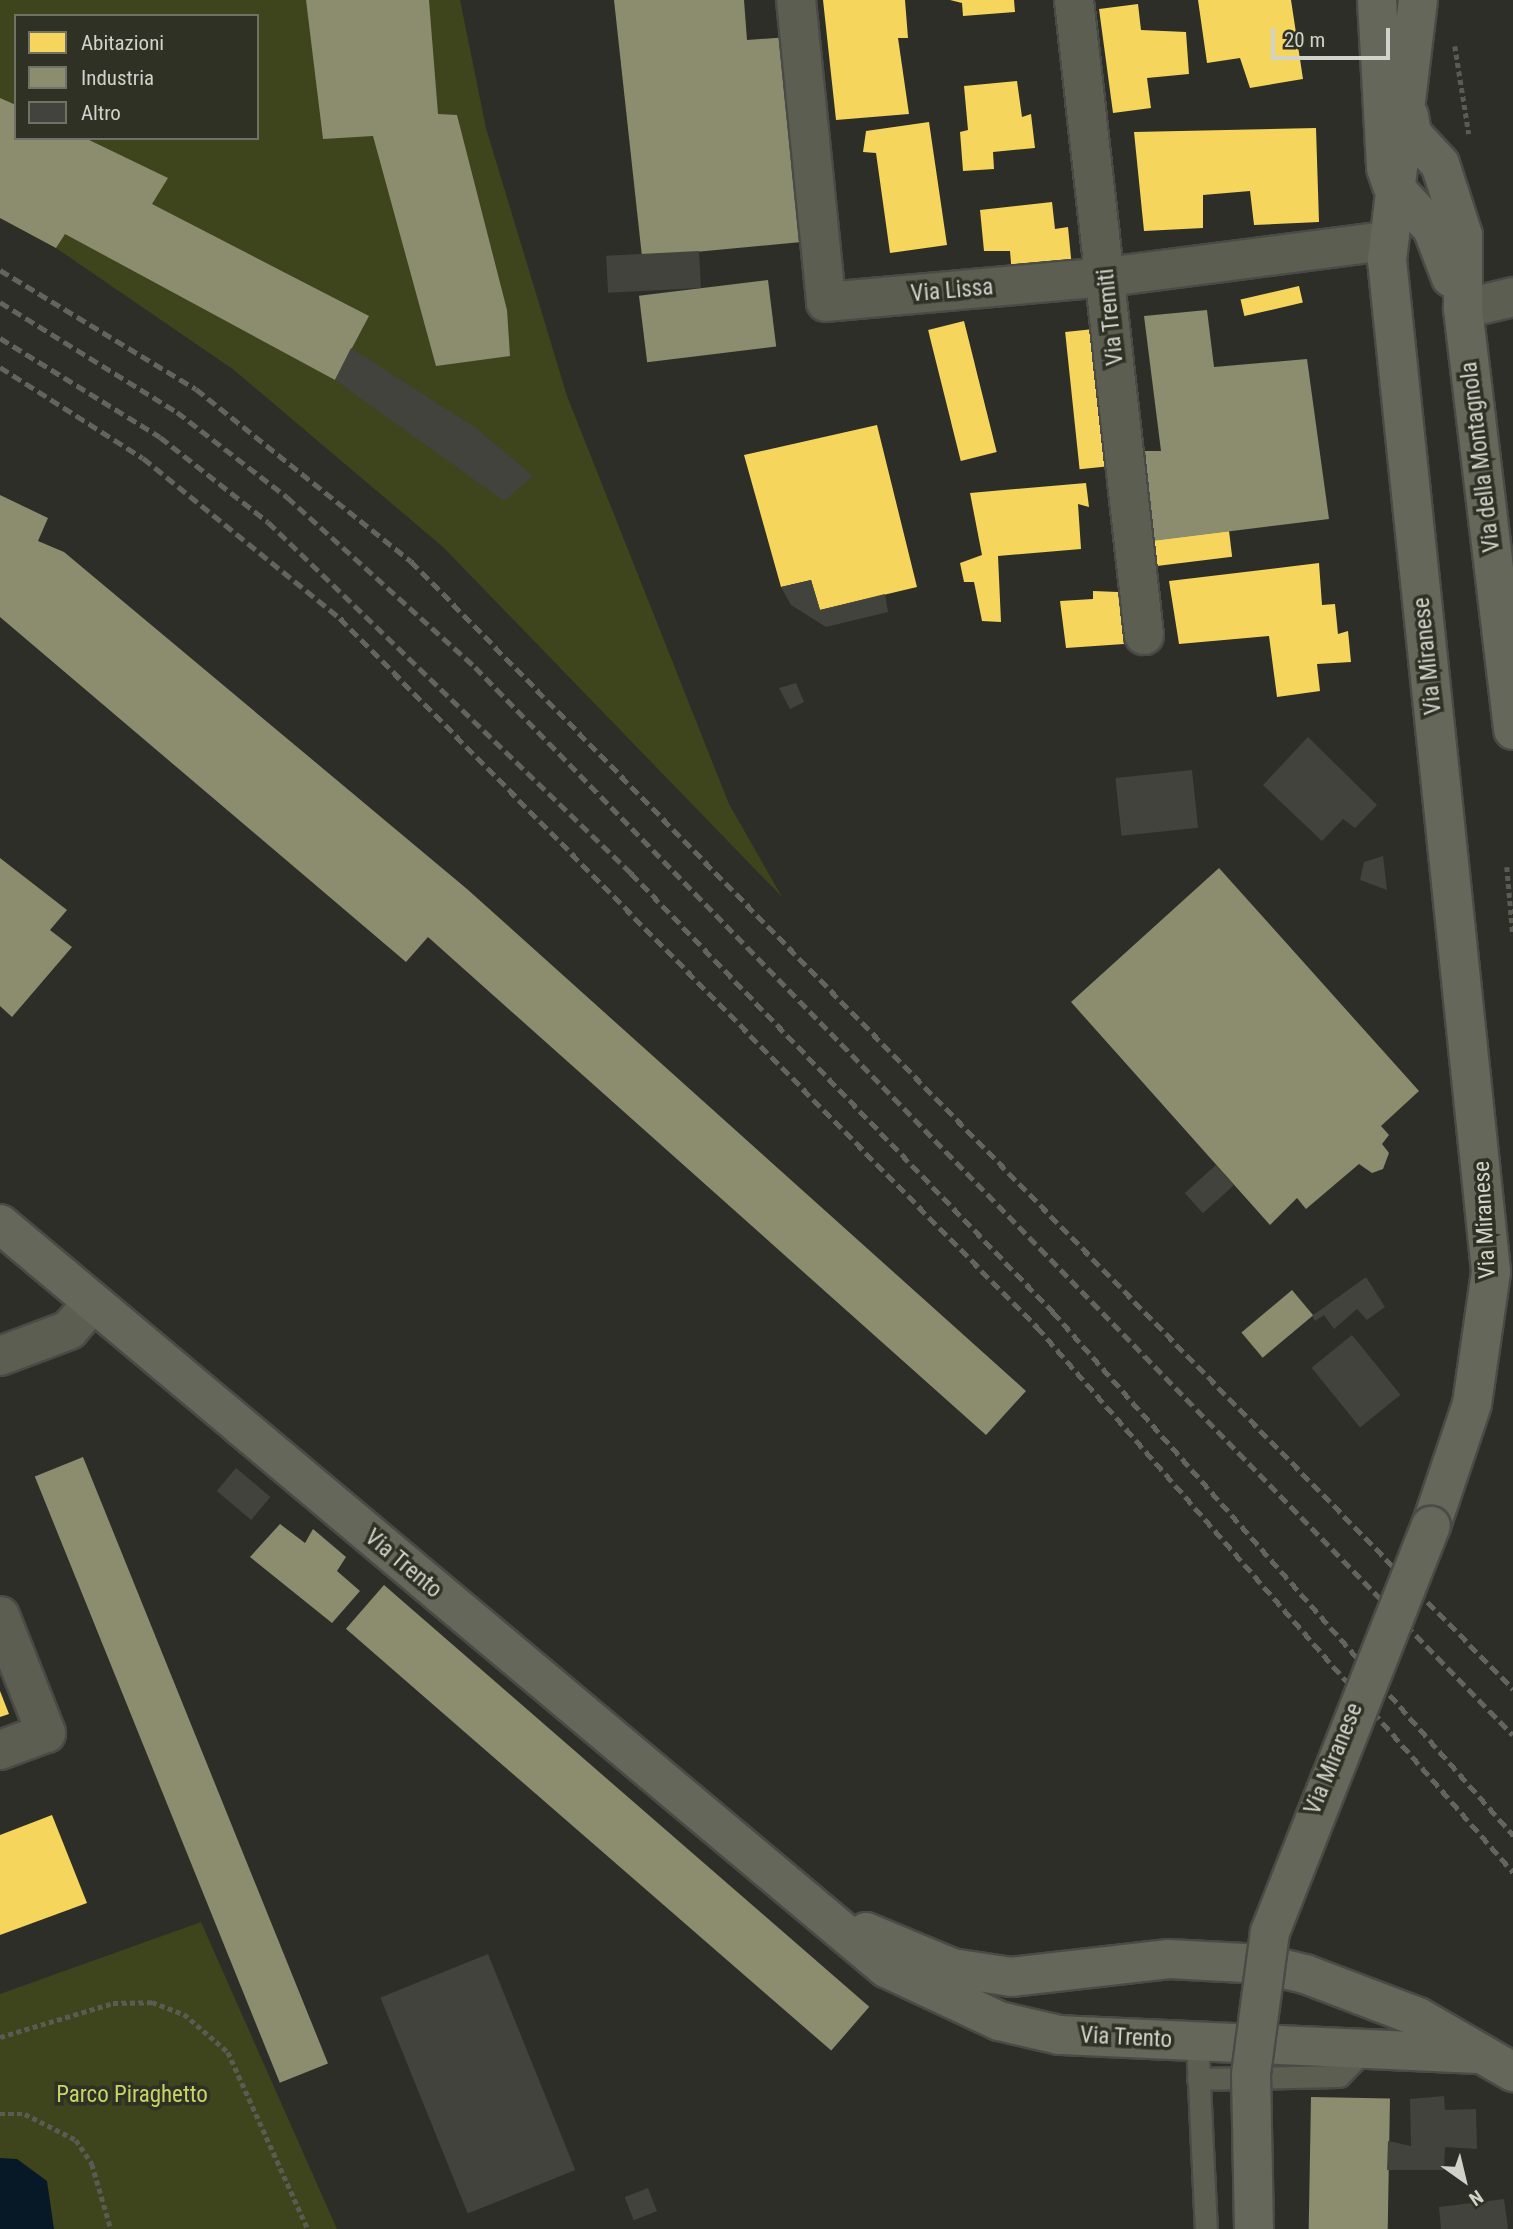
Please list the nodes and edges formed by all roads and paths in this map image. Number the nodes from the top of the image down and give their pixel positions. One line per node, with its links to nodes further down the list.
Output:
1 (796, 0): 10 (street, Via Lissa)
2 (1074, 0): 10 (street, Via Tremiti)
3 (1362, 0): 9 (street, Via Miranese)
4 (1377, 0): 7 (street)
5 (1418, 0): 6 (street, Via Miranese)
6 (1409, 116): 7 (street, Via Miranese); 12 (street)
7 (1396, 189): 8 (street); 9 (street, Via Miranese)
8 (1435, 233): 9 (street); 12 (street)
9 (1385, 245): 10 (street, Via Lissa); 32 (street, Via Miranese, bridge)
10 (1108, 277): 13 (street, Via Tremiti)
11 (1513, 297): 12 (street)
12 (1463, 309): 14 (street, Via della Montagnola)
13 (1144, 635)
14 (1513, 730)
15 (1507, 867): 16 (path)
16 (1513, 935)
17 (0, 1224): 18 (street, Via Trento)
18 (92, 1304): 19 (street); 22 (street, Via Trento)
19 (0, 1356)
20 (0, 1616): 21 (street)
21 (0, 1750)
22 (808, 1902): 24 (street, Via Trento); 26 (street, Via Trento)
23 (0, 2037): 30 (path)
24 (1197, 2041): 25 (street, Via Trento); 27 (lane)
25 (1367, 2048): 26 (street, Via Trento); 27 (lane)
26 (1497, 2063)
27 (1198, 2080): 31 (lane)
28 (0, 2114): 29 (path)
29 (111, 2229)
30 (308, 2229)
31 (1206, 2229)
32 (1254, 2229)

